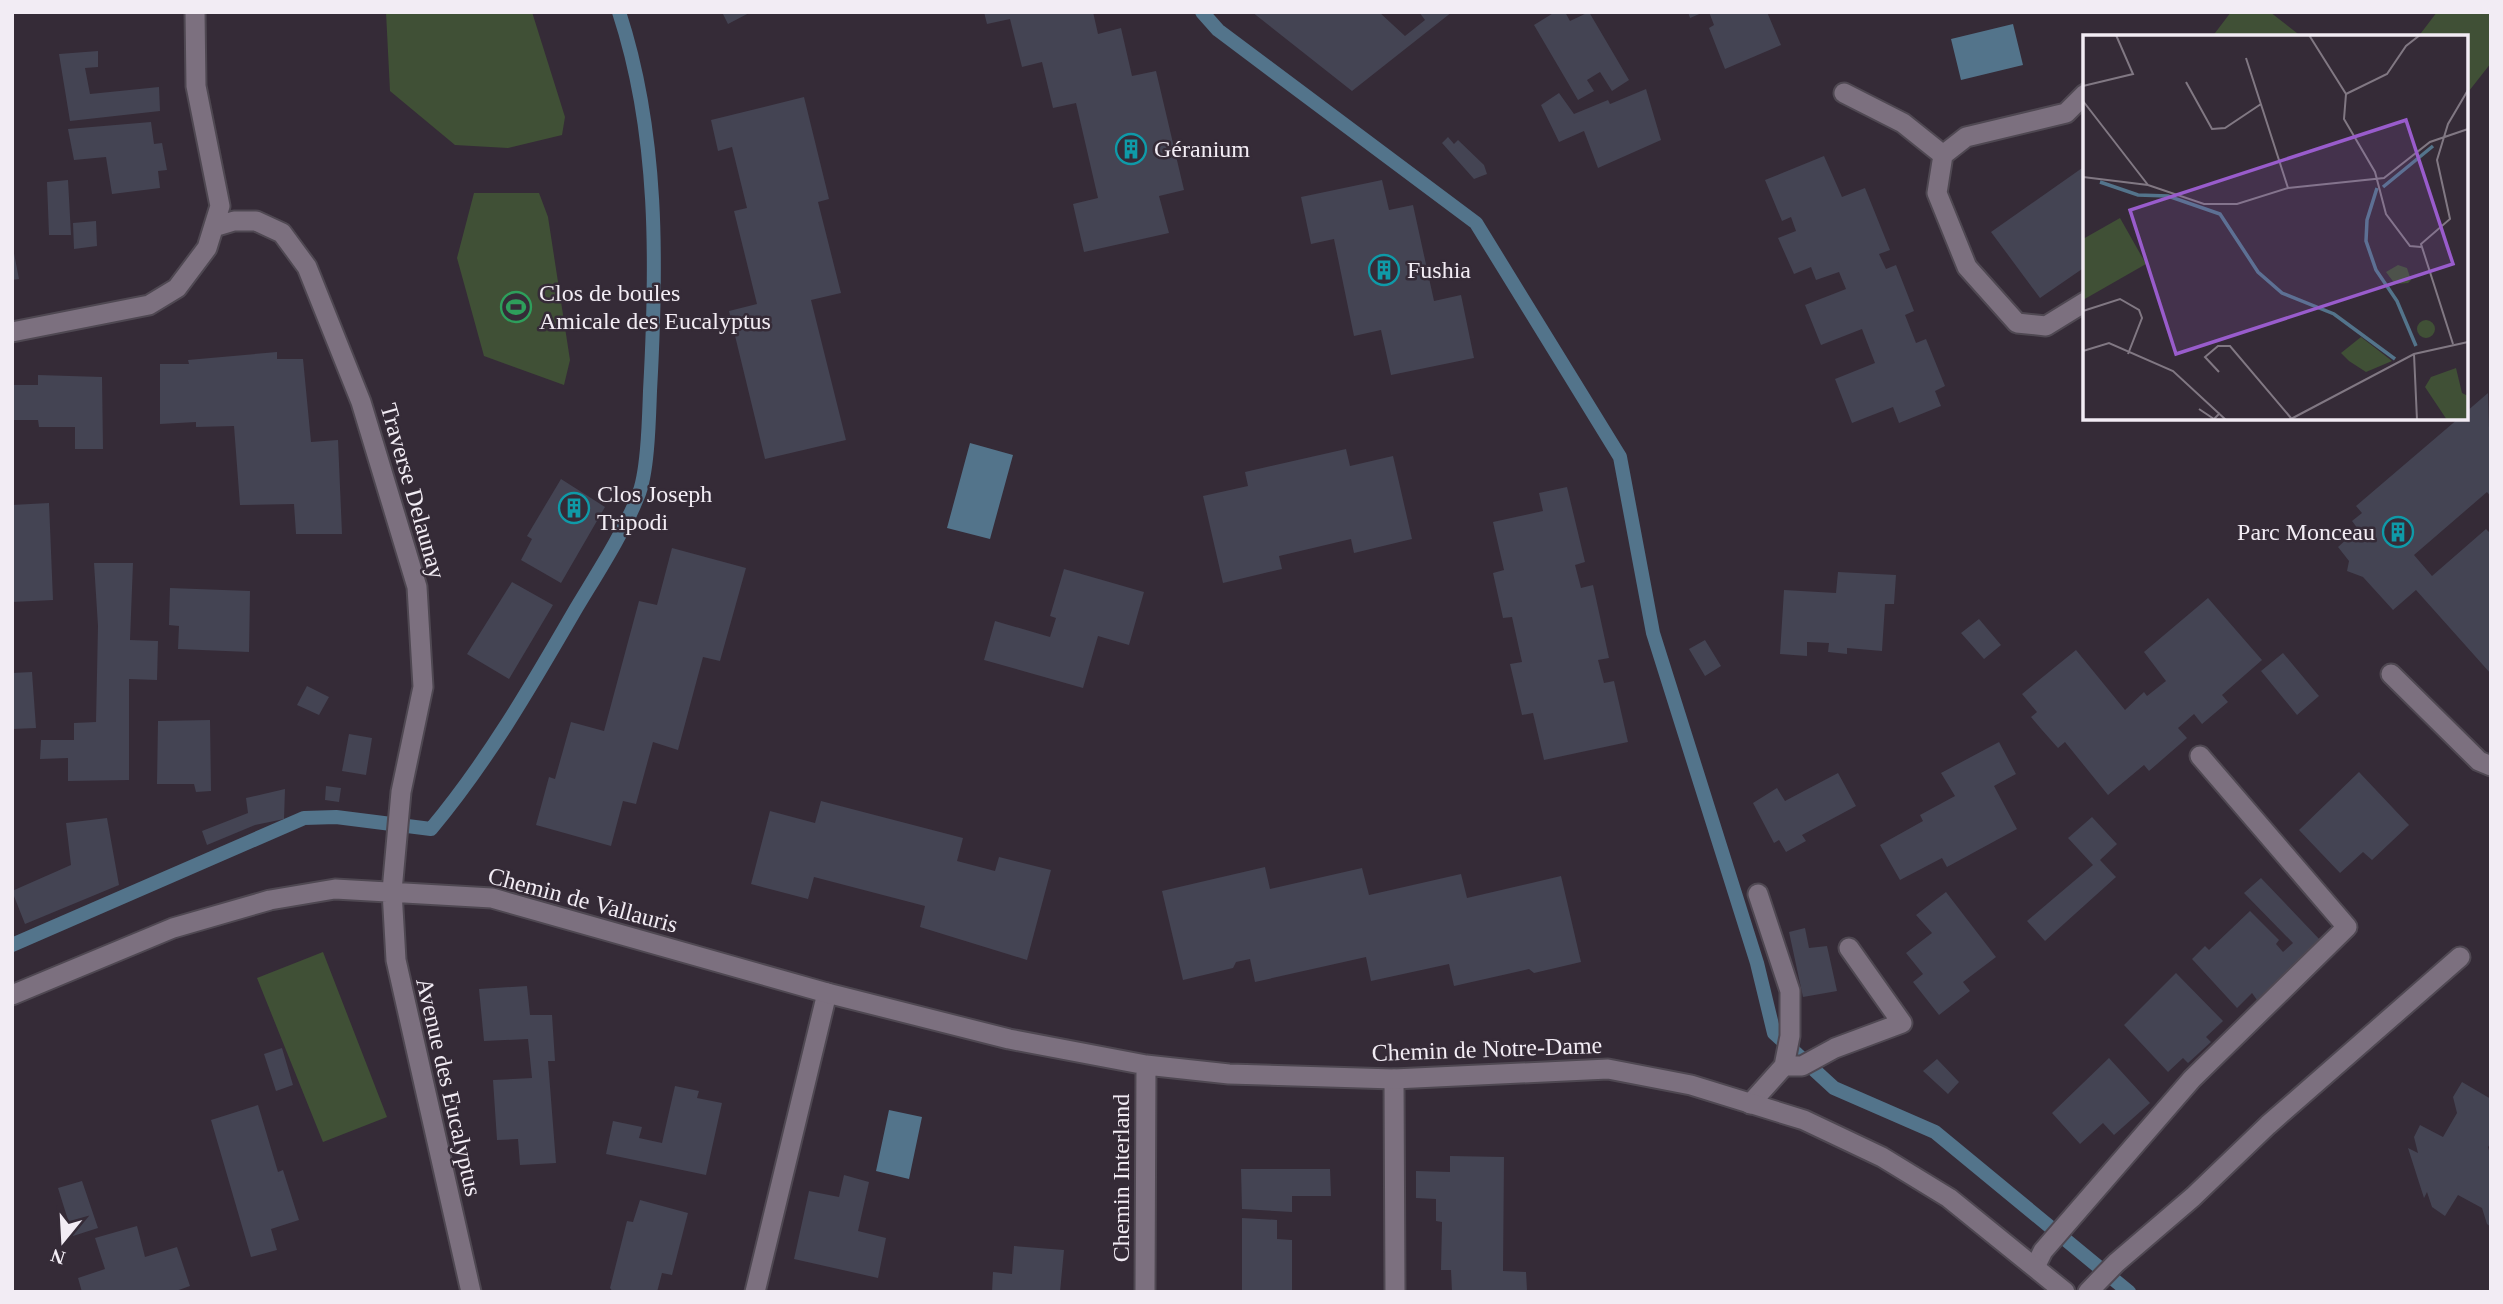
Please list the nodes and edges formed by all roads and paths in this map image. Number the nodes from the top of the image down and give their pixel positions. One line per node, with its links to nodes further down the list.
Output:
1 (195, 12): 5 (street)
2 (1844, 93): 4 (street)
3 (2083, 96): 4 (street)
4 (1944, 155): 6 (street)
5 (215, 227): 7 (street); 11 (street, Traverse Delaunay)
6 (2083, 303)
7 (12, 332)
8 (2391, 674): 10 (street)
9 (2200, 756): 21 (street)
10 (2491, 766)
11 (392, 891): 15 (street, Chemin de Vallauris); 16 (street, Chemin de Vallauris); 23 (street, Avenue des Eucalyptus)
12 (1758, 894): 18 (street)
13 (1849, 947): 18 (street)
14 (2460, 957): 22 (street)
15 (827, 993): 17 (street, Chemin de Vallauris); 24 (street)
16 (12, 995)
17 (1146, 1065): 19 (street, Chemin de Notre-Dame); 25 (street, Chemin Interland)
18 (1793, 1066): 20 (street)
19 (1394, 1079): 20 (street, Chemin de Notre-Dame); 26 (street)
20 (1750, 1104): 21 (street, Chemin de Notre-Dame)
21 (2039, 1259): 27 (street, Chemin de Notre-Dame)
22 (2092, 1289)
23 (471, 1292)
24 (755, 1292)
25 (1145, 1292)
26 (1395, 1292)
27 (2065, 1292)

